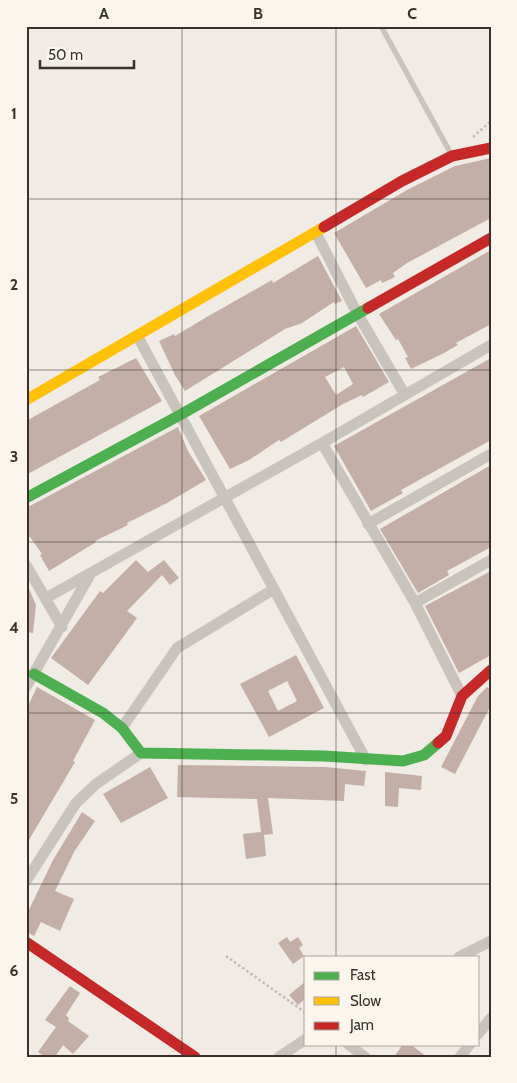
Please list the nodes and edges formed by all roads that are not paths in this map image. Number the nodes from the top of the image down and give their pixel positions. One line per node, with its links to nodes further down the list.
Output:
1 (381, 26): 3 (lane)
2 (491, 148): 3 (street)
3 (452, 156): 4 (street)
4 (316, 233): 6 (street); 7 (street)
5 (491, 238): 6 (street)
6 (357, 314): 9 (street); 11 (street)
7 (138, 337): 10 (street); 11 (street)
8 (491, 345): 9 (street)
9 (405, 395): 12 (street)
10 (26, 400)
11 (180, 415): 14 (street); 15 (street)
12 (322, 443): 15 (street); 16 (street)
13 (491, 454): 16 (street)
14 (26, 498)
15 (224, 498): 19 (street); 20 (street)
16 (368, 524): 22 (street)
17 (491, 560): 22 (street)
18 (26, 565): 21 (street)
19 (92, 572): 21 (street); 23 (street)
20 (274, 589): 28 (street); 30 (street)
21 (46, 598): 23 (street)
22 (415, 603): 27 (street)
23 (62, 627): 25 (street)
24 (491, 670): 27 (street)
25 (34, 674): 26 (street); 28 (street)
26 (26, 687)
27 (462, 696): 30 (street)
28 (122, 728): 29 (street)
29 (141, 753): 30 (street); 31 (street)
30 (366, 760)
31 (26, 881)
32 (491, 941): 34 (street)
33 (26, 942): 40 (street)
34 (462, 956)
35 (491, 1018): 36 (street)
36 (480, 1032)
37 (304, 1039): 41 (street)
38 (351, 1046): 42 (street)
39 (468, 1046): 43 (street)
40 (195, 1057)
41 (279, 1057)
42 (365, 1057)
43 (460, 1057)

